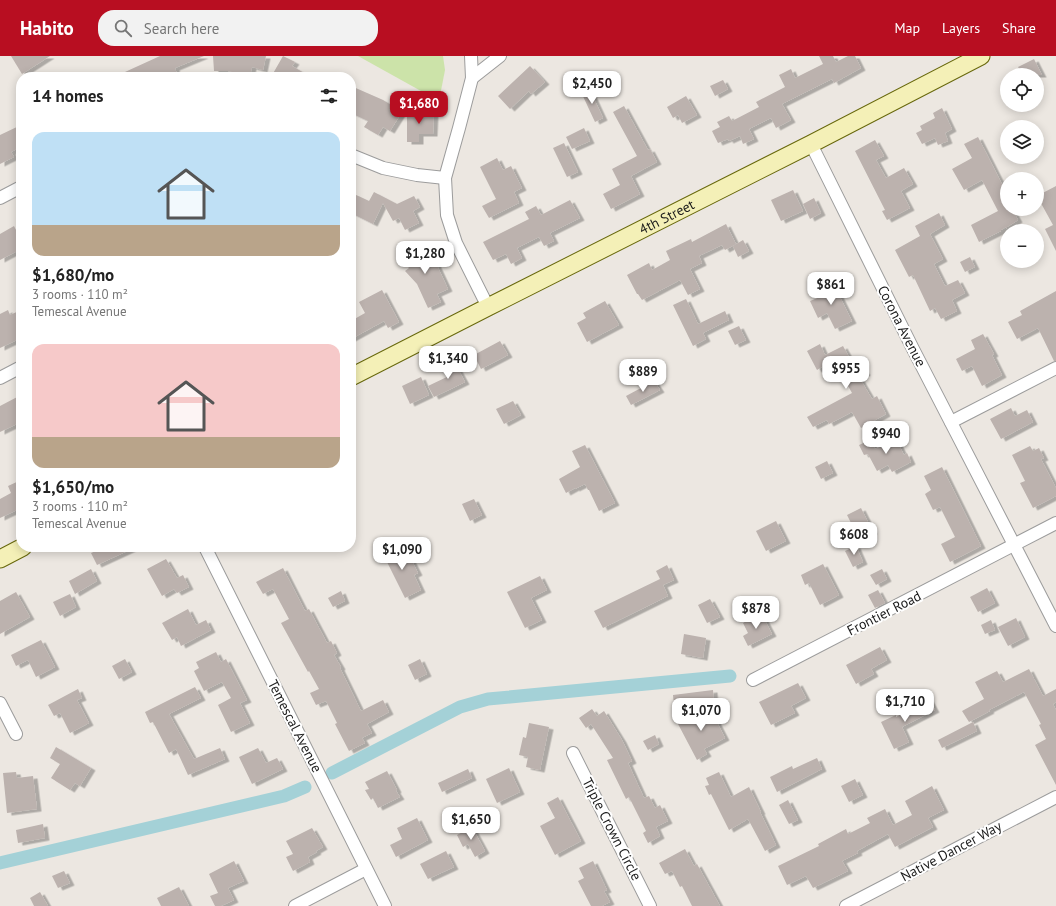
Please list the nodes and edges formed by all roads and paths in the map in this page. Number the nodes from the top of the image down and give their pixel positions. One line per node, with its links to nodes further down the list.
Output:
1 (472, 56): 4 (street)
2 (500, 56): 4 (street)
3 (981, 56): 5 (street, 4th Street)
4 (472, 78): 7 (street)
5 (811, 144): 10 (street, 4th Street); 15 (street, Corona Avenue)
6 (356, 157): 7 (street)
7 (445, 178): 10 (street)
8 (16, 190): 9 (street)
9 (0, 198)
10 (488, 307): 13 (street, 4th Street)
11 (1056, 368): 15 (street)
12 (16, 370): 14 (street)
13 (356, 374)
14 (0, 378)
15 (950, 422): 17 (street, Corona Avenue)
16 (1056, 523): 17 (street, Frontier Road)
17 (1014, 545): 21 (street, Corona Avenue); 22 (street, Frontier Road)
18 (16, 551): 20 (street)
19 (208, 552): 27 (street, Temescal Avenue)
20 (0, 559)
21 (1056, 626)
22 (753, 680)
23 (0, 703): 24 (street)
24 (16, 734)
25 (573, 753): 30 (street, Triple Crown Circle)
26 (1056, 797): 31 (street, Native Dancer Way)
27 (366, 869): 28 (street); 29 (street, Temescal Avenue)
28 (295, 906)
29 (385, 906)
30 (650, 906)
31 (846, 906)

